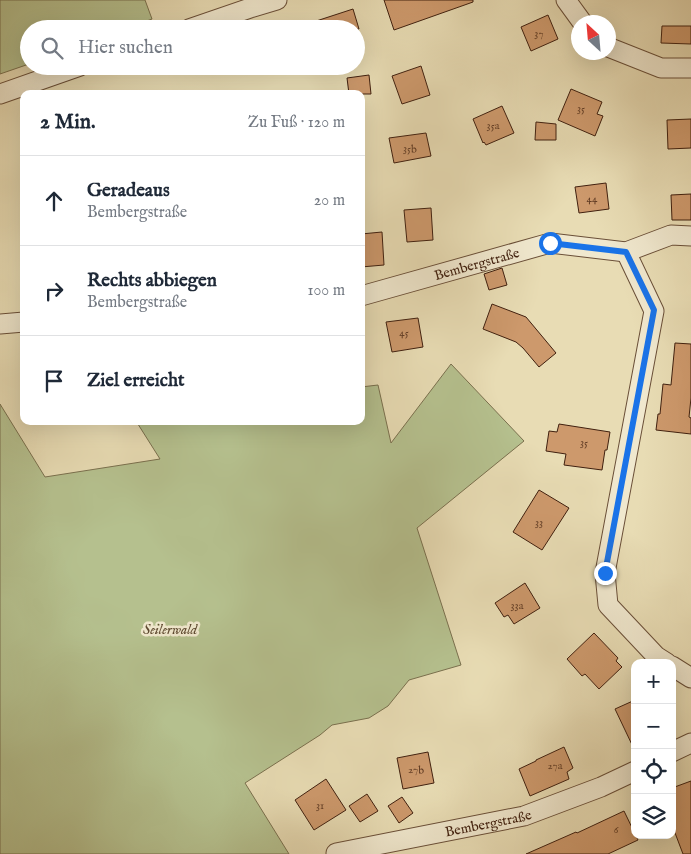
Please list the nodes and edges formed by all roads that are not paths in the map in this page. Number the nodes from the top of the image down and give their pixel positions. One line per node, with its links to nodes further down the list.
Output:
1 (277, 0): 4 (street)
2 (566, 0): 3 (street)
3 (577, 15)
4 (215, 20)
5 (616, 50): 6 (street)
6 (691, 68)
7 (54, 75): 8 (street)
8 (0, 94)
9 (691, 236): 10 (street)
10 (626, 252): 11 (street, Bembergstraße); 14 (street)
11 (365, 295)
12 (20, 322): 13 (street)
13 (0, 324)
14 (661, 659)
15 (676, 669): 16 (street)
16 (691, 678)
17 (691, 743): 18 (street)
18 (676, 750)
19 (631, 773): 20 (street, Bembergstraße)
20 (336, 853)

